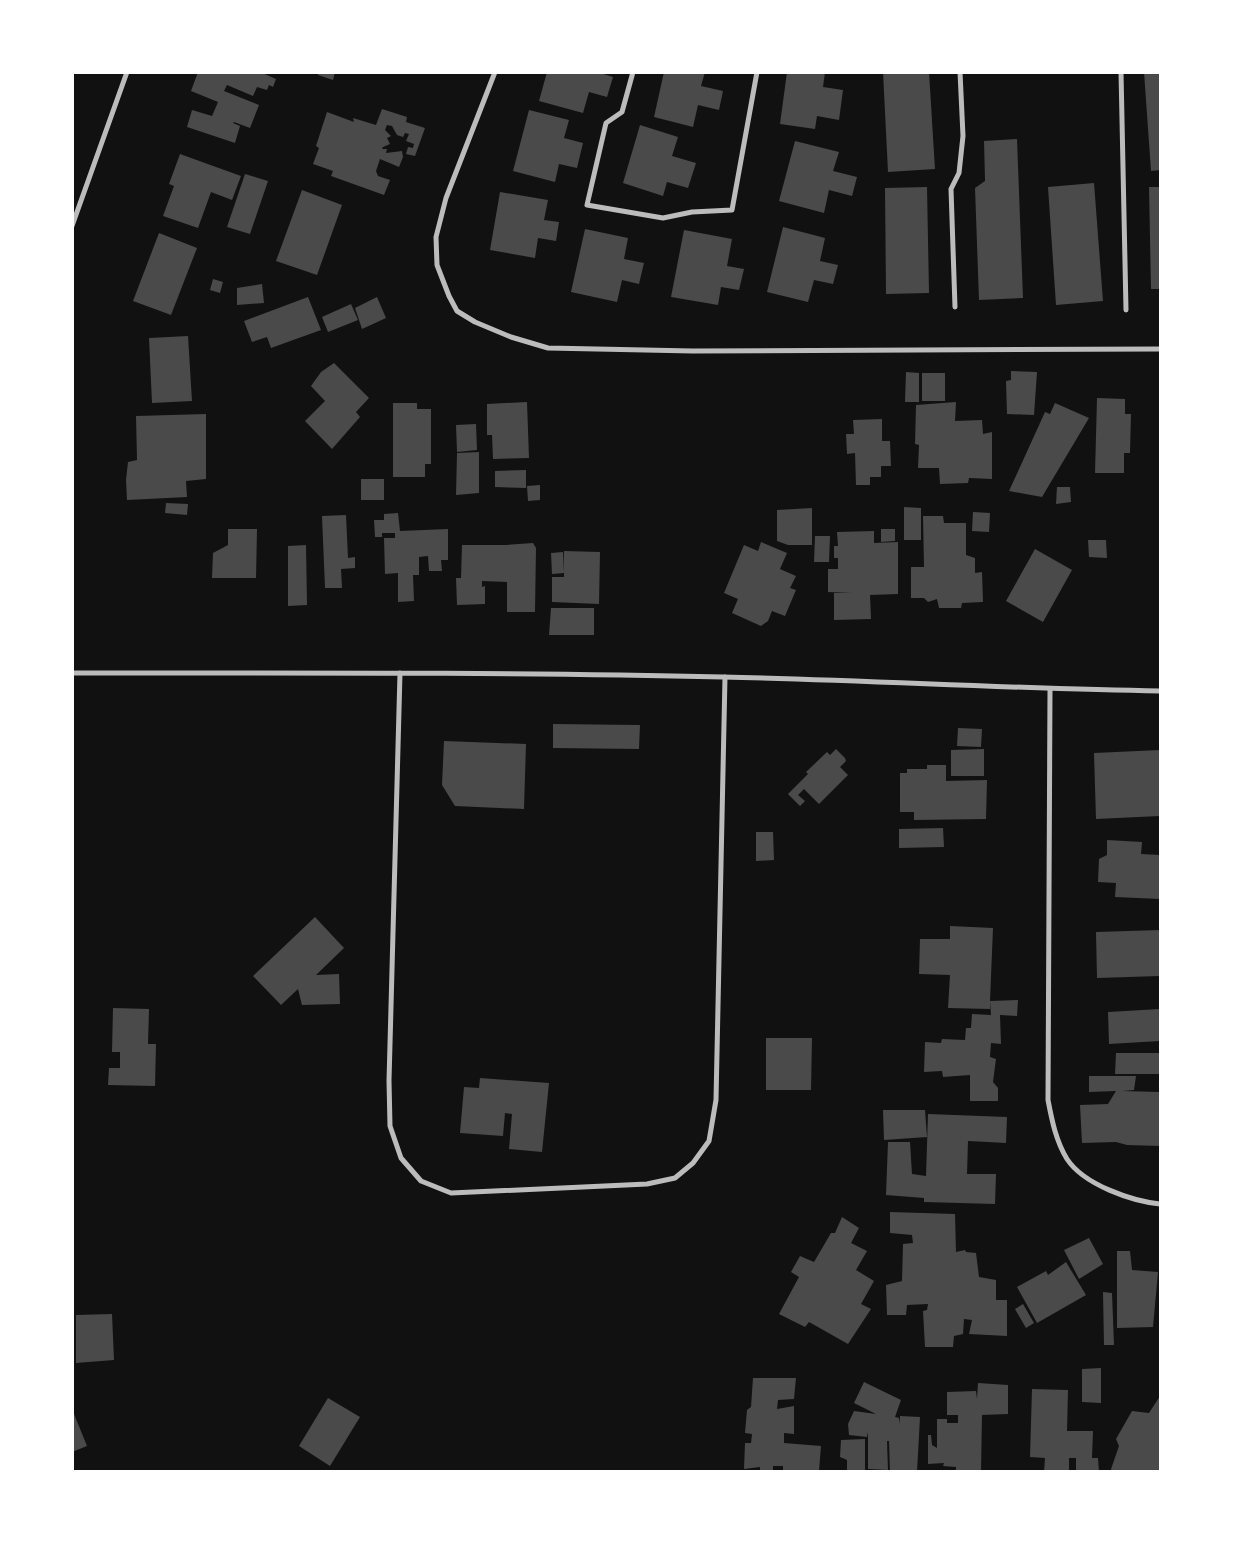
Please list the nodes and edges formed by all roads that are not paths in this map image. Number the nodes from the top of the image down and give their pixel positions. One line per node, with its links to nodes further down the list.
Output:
1 (127, 72): 7 (street)
2 (495, 72): 10 (street)
3 (633, 72): 4 (street)
4 (757, 72)
5 (960, 72): 8 (street)
6 (1121, 72): 9 (street)
7 (72, 226)
8 (955, 307)
9 (1126, 310)
10 (1160, 350)
11 (72, 673): 12 (street)
12 (400, 673): 13 (street); 13 (street)
13 (725, 677): 14 (street)
14 (1050, 690): 15 (street); 16 (street)
15 (1160, 691)
16 (1160, 1204)

